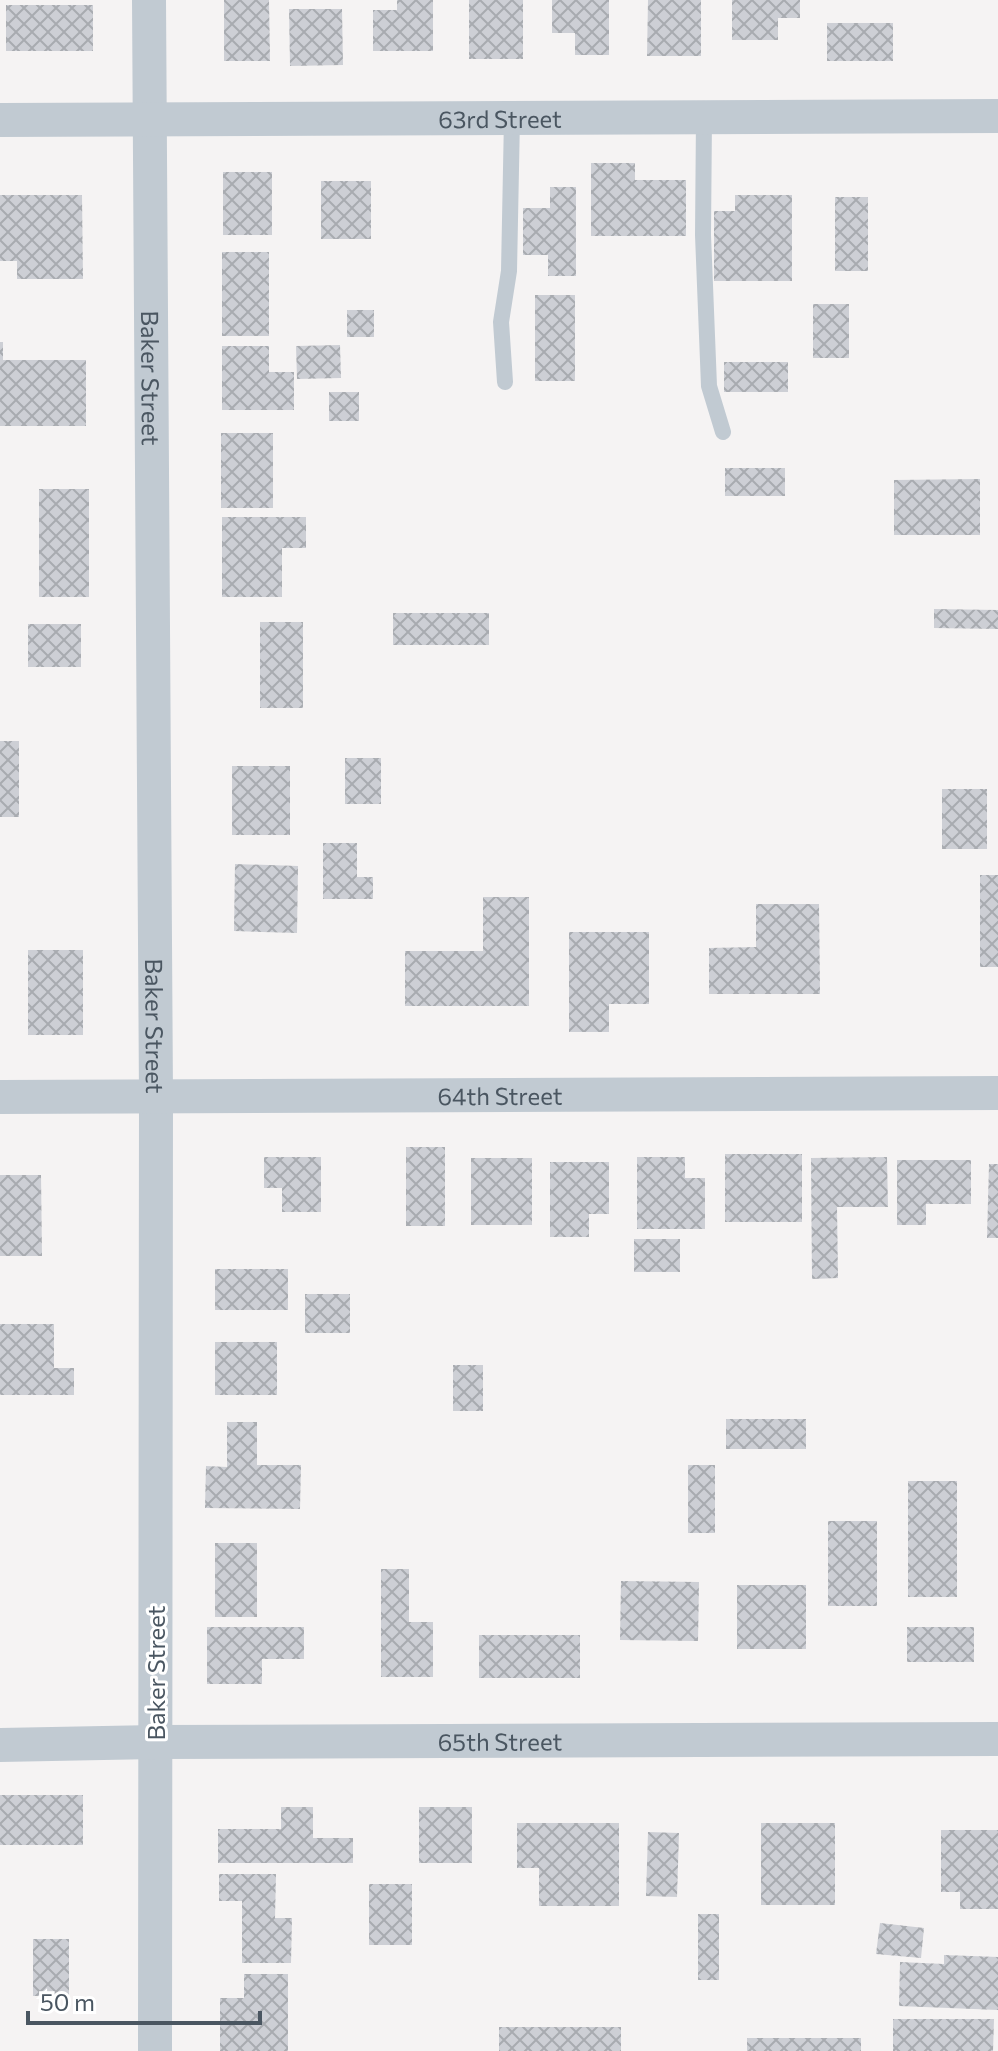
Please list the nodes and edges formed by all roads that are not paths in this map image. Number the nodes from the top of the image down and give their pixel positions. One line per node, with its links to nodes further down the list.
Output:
1 (149, 0): 6 (street, Baker Street)
2 (998, 116): 3 (street, 63rd Street)
3 (704, 117): 4 (street, 63rd Street); 8 (lane)
4 (512, 118): 6 (street, 63rd Street); 7 (lane)
5 (0, 120): 6 (street, 63rd Street)
6 (149, 120): 11 (street, Baker Street)
7 (505, 382)
8 (723, 432)
9 (998, 1093): 11 (street, 64th Street)
10 (0, 1097): 11 (street, 64th Street)
11 (156, 1097): 13 (street, Baker Street)
12 (998, 1739): 13 (street, 65th Street)
13 (155, 1742): 14 (street, 65th Street); 15 (street, Baker Street)
14 (0, 1745)
15 (155, 2051)

